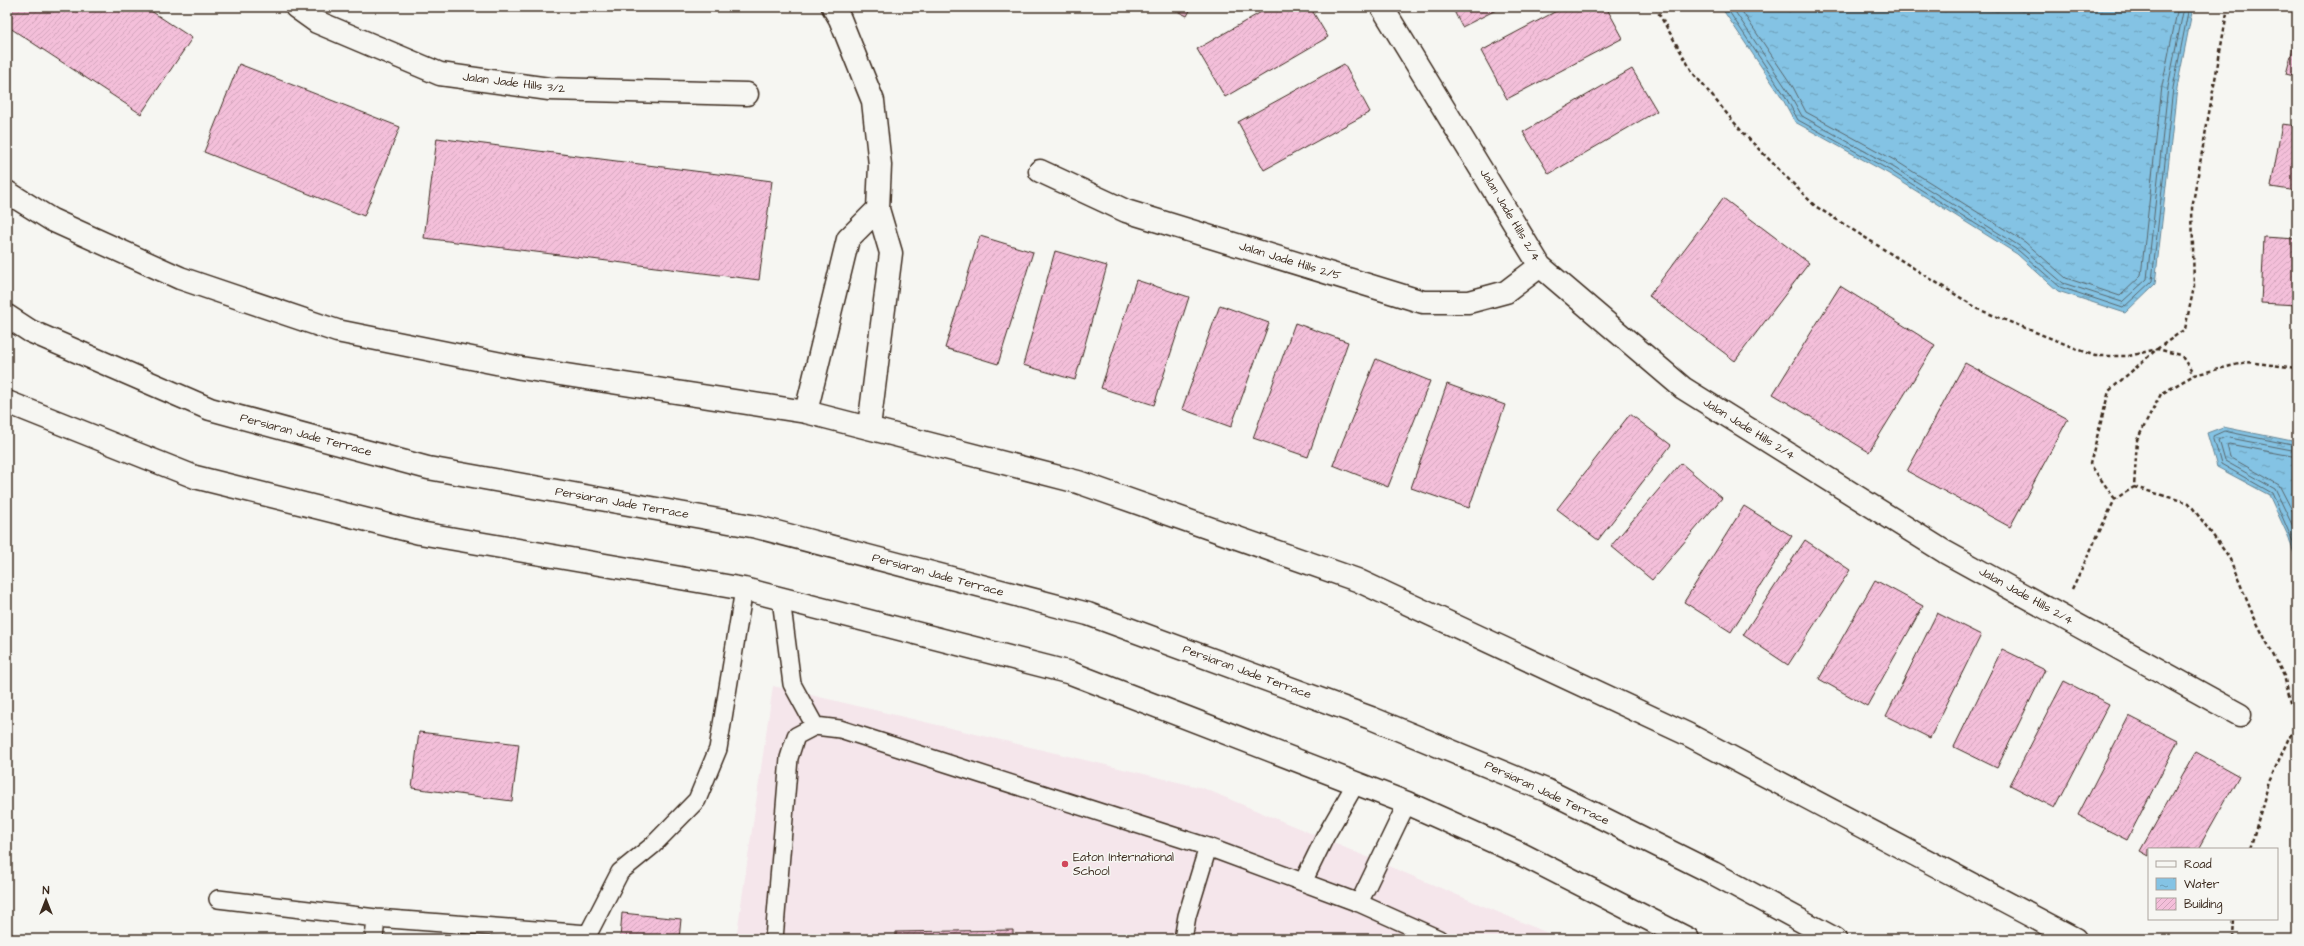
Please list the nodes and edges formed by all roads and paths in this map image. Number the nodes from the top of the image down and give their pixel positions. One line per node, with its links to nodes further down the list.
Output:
1 (296, 7): 6 (street, Jalan Jade Hills 3/2)
2 (833, 7): 9 (street)
3 (1382, 7): 10 (street, Jalan Jade Hills 2/4)
4 (1655, 7): 12 (path)
5 (2228, 7): 12 (path)
6 (747, 94)
7 (1040, 171): 10 (street, Jalan Jade Hills 2/5)
8 (7, 192): 16 (street)
9 (878, 209): 16 (street); 17 (street)
10 (1540, 266): 22 (street, Jalan Jade Hills 2/4)
11 (7, 316): 41 (street, Persiaran Jade Terrace)
12 (2157, 349): 14 (path); 19 (path)
13 (2297, 368): 14 (path)
14 (2194, 375): 18 (path)
15 (7, 402): 20 (street)
16 (806, 412): 17 (street)
17 (869, 427): 42 (street)
18 (2134, 487): 19 (path); 28 (path)
19 (2115, 499): 22 (path)
20 (744, 588): 21 (street); 35 (lane)
21 (781, 599): 24 (lane); 25 (street)
22 (2060, 615): 23 (street, Jalan Jade Hills 2/4)
23 (2240, 715)
24 (815, 726): 27 (lane); 38 (lane)
25 (1356, 783): 26 (street); 29 (lane)
26 (1407, 803): 31 (lane); 40 (street)
27 (1208, 847): 29 (lane); 39 (lane)
28 (2250, 848)
29 (1304, 882): 31 (lane)
30 (218, 899): 32 (lane)
31 (1359, 903): 36 (lane)
32 (376, 918): 34 (lane); 37 (lane)
33 (2234, 920): 43 (path)
34 (475, 933): 35 (lane)
35 (588, 936)
36 (1435, 938)
37 (374, 939)
38 (774, 939)
39 (1183, 939)
40 (1688, 939)
41 (1835, 939)
42 (2075, 939)
43 (2233, 939)

